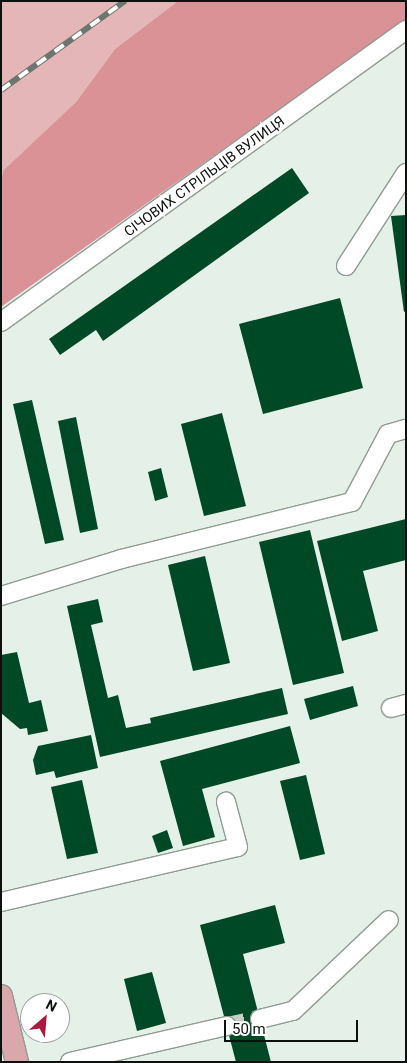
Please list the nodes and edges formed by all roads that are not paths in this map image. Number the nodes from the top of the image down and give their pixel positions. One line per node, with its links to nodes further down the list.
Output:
1 (406, 30): 4 (street, СІЧОВИХ СТРІЛЬЦІВ ВУЛИЦЯ)
2 (406, 173): 3 (street)
3 (346, 266)
4 (1, 322)
5 (406, 429): 6 (street)
6 (1, 596)
7 (226, 802): 8 (street)
8 (1, 902)
9 (389, 920): 11 (street)
10 (1, 996): 13 (main road)
11 (260, 1019)
12 (226, 1026): 14 (street)
13 (17, 1062)
14 (70, 1062)

